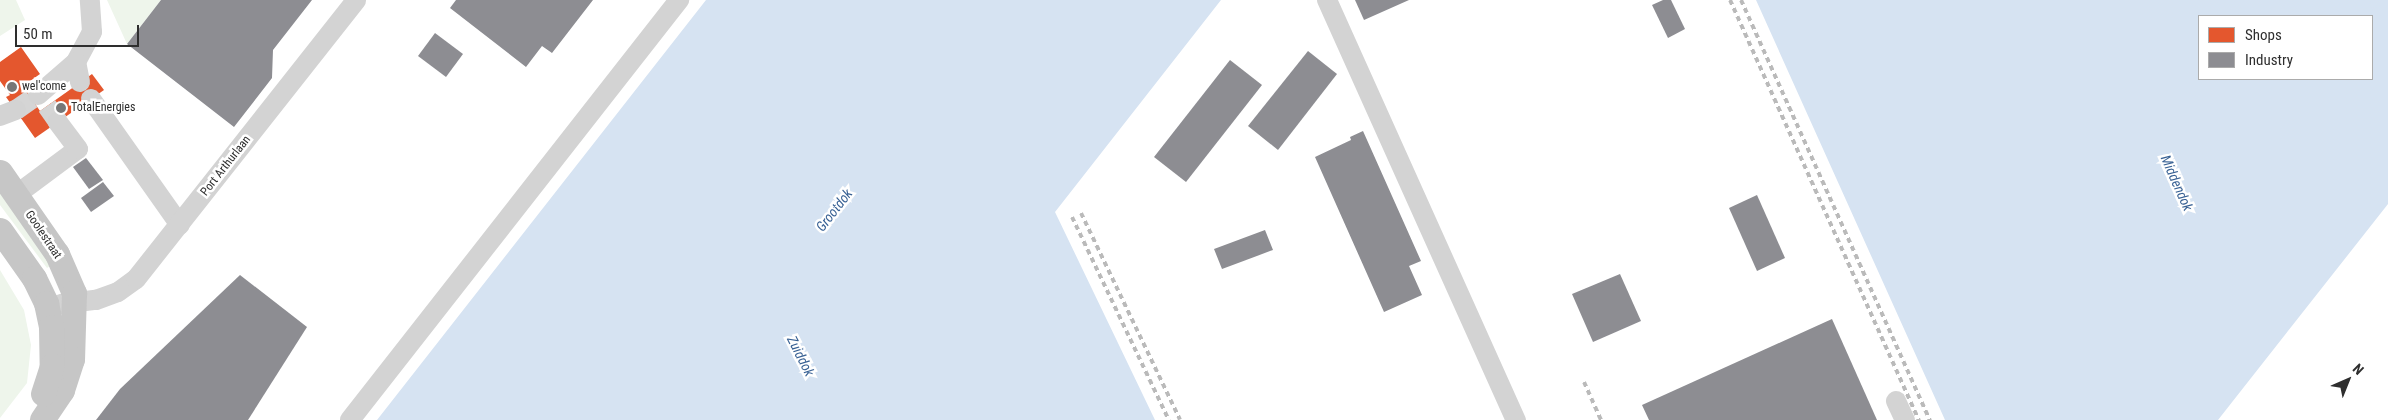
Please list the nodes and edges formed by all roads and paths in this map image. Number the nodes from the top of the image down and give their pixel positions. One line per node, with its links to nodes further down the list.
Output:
1 (90, 0): 5 (street)
2 (356, 0): 9 (street, Port Arthurlaan)
3 (679, 0): 16 (street)
4 (1327, 0): 17 (street)
5 (76, 62): 6 (street); 9 (street)
6 (32, 108): 8 (street)
7 (0, 172): 8 (main road, Goolestraat)
8 (16, 195): 12 (main road, Goolestraat)
9 (180, 225): 12 (street, Port Arthurlaan)
10 (0, 230): 11 (main road)
11 (46, 304): 12 (street, Port Arthurlaan); 14 (main road)
12 (76, 304): 15 (main road)
13 (1896, 401): 18 (street)
14 (34, 420)
15 (42, 420)
16 (350, 420)
17 (1516, 420)
18 (1905, 420)

